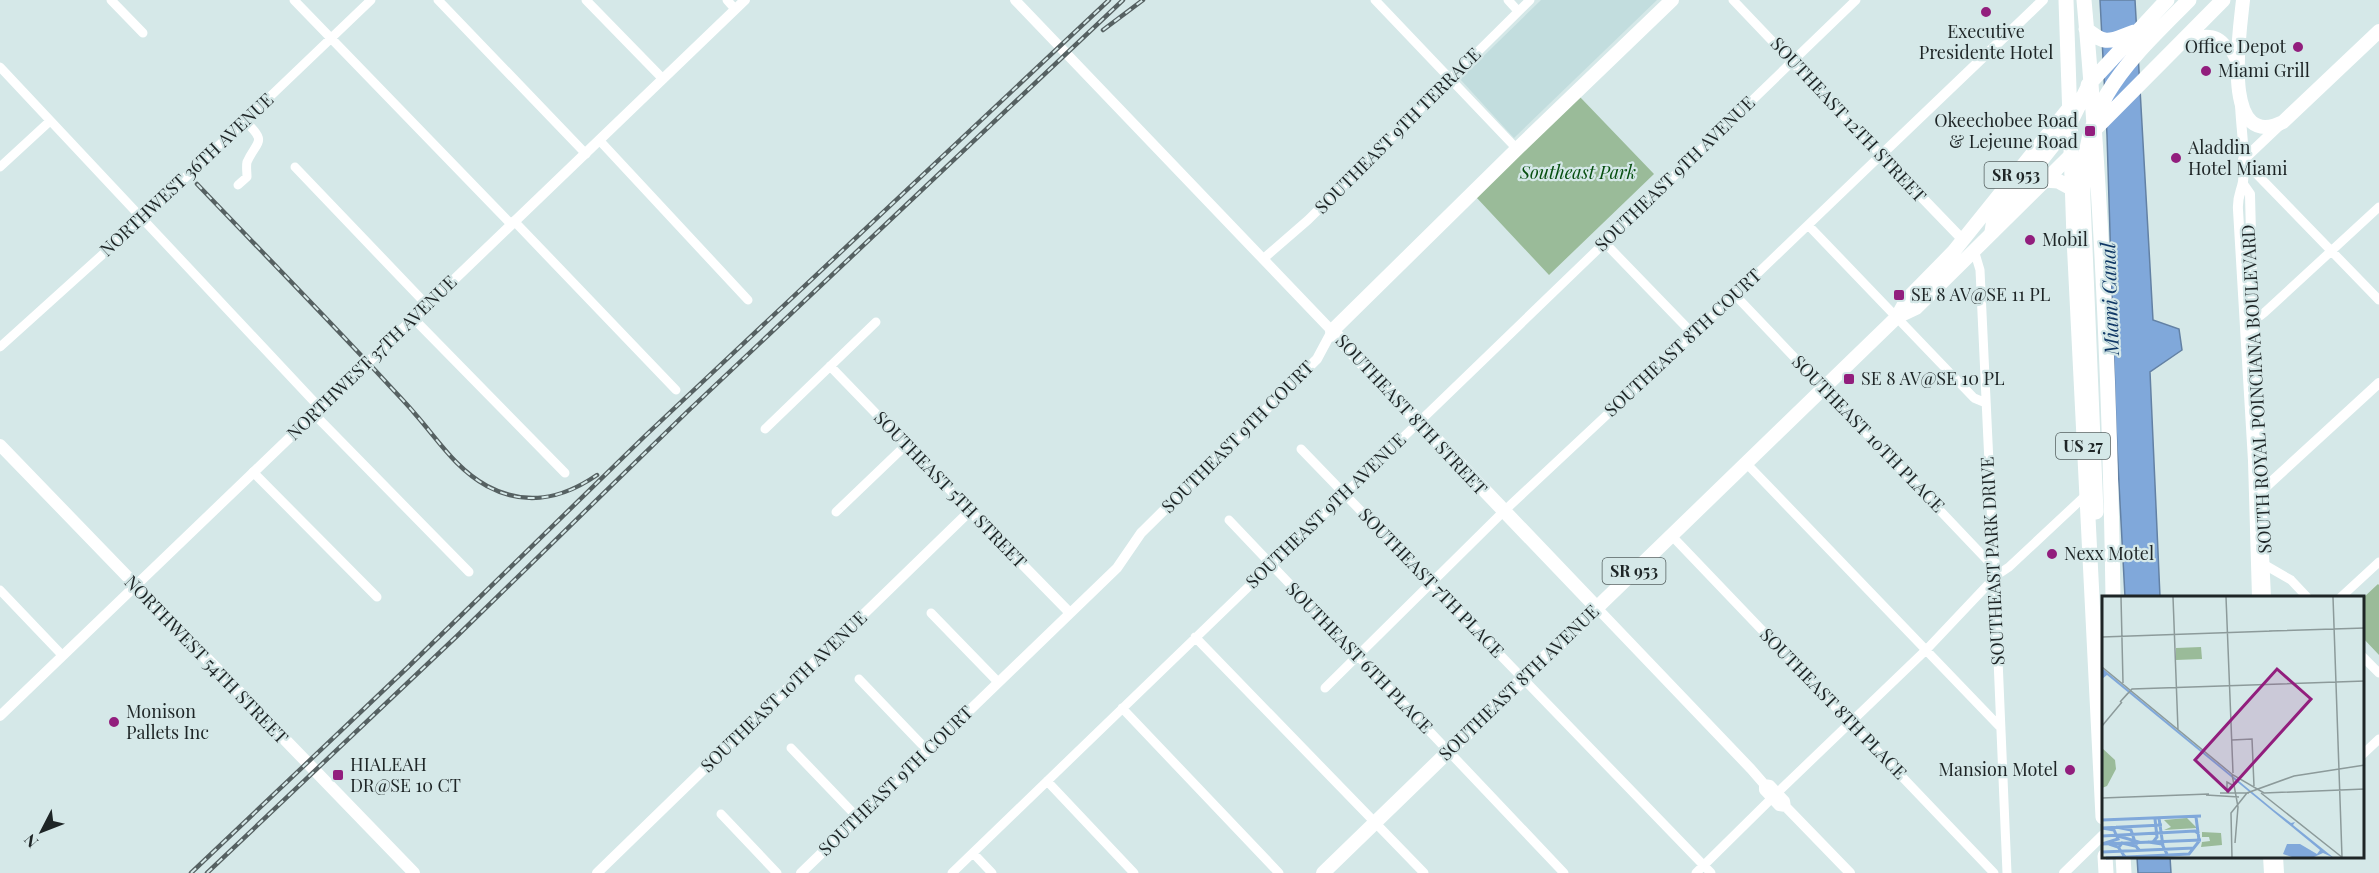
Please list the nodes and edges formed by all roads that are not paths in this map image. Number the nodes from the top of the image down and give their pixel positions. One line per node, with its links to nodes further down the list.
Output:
1 (111, 0): 27 (street)
2 (294, 0): 29 (street)
3 (371, 0): 29 (street, NORTHWEST 36TH AVENUE)
4 (438, 0): 45 (street)
5 (586, 0): 33 (street)
6 (727, 0): 22 (street)
7 (745, 0): 22 (street, NORTHWEST 37TH AVENUE)
8 (1015, 0): 64 (street, SOUTHEAST 8TH STREET)
9 (1375, 0): 34 (street)
10 (1508, 0): 23 (street)
11 (1530, 0): 23 (street, SOUTHEAST 9TH TERRACE)
12 (1672, 0): 44 (main road, SOUTHEAST 9TH COURT)
13 (1733, 0): 30 (street, SOUTHEAST 12TH STREET)
14 (1856, 0): 30 (street, SOUTHEAST 9TH AVENUE)
15 (2043, 0): 46 (street, SOUTHEAST 8TH COURT)
16 (2066, 0): 37 (highway, US 27)
17 (2084, 0): 24 (highway, US 27)
18 (2167, 0): 25 (highway, SR 953)
19 (2188, 0): 25 (highway)
20 (2223, 0): 28 (highway, SR 953)
21 (2243, 0): 31 (main road, SOUTH ROYAL POINCIANA BOULEVARD)
22 (735, 9): 33 (street, NORTHWEST 37TH AVENUE)
23 (1518, 11): 34 (street, SOUTHEAST 9TH TERRACE)
24 (2086, 29): 25 (highway); 35 (highway, US 27)
25 (2146, 29): 35 (highway, SR 953); 120 (highway)
26 (2379, 31): 40 (main road)
27 (143, 33)
28 (2185, 38): 31 (street, SOUTH ROYAL POINCIANA BOULEVARD); 42 (highway, SR 953)
29 (331, 39): 39 (street, NORTHWEST 36TH AVENUE); 57 (street)
30 (1792, 61): 46 (street, SOUTHEAST 12TH STREET); 61 (street, SOUTHEAST 9TH AVENUE)
31 (2237, 66): 36 (main road, SOUTH ROYAL POINCIANA BOULEVARD)
32 (0, 67): 38 (street)
33 (663, 79): 43 (street, NORTHWEST 37TH AVENUE)
34 (1450, 79): 44 (street); 64 (street, SOUTHEAST 9TH TERRACE)
35 (2090, 82): 37 (highway, SR 953); 41 (highway); 42 (highway, US 27)
36 (2240, 101): 40 (main road); 48 (street, SOUTH ROYAL POINCIANA BOULEVARD)
37 (2069, 108): 41 (highway, US 27); 60 (main road, SR 953)
38 (50, 121): 49 (street); 56 (street)
39 (245, 121): 53 (street); 56 (street, NORTHWEST 36TH AVENUE)
40 (2283, 122): 48 (street)
41 (2069, 125): 47 (highway, US 27); 59 (highway)
42 (2094, 130): 47 (highway, SR 953); 106 (highway, US 27)
43 (600, 141): 45 (street, NORTHWEST 37TH AVENUE); 66 (street)
44 (1516, 149): 73 (main road, SOUTHEAST 9TH COURT)
45 (586, 154): 57 (street, NORTHWEST 37TH AVENUE)
46 (1881, 155): 58 (street, SOUTHEAST 8TH COURT); 60 (street, SOUTHEAST 12TH STREET)
47 (2070, 156): 51 (main road, SR 953); 54 (highway, US 27)
48 (2243, 160): 52 (street, SOUTH ROYAL POINCIANA BOULEVARD); 63 (street)
49 (0, 167)
50 (295, 167): 68 (street)
51 (2046, 180): 54 (highway); 59 (main road, SR 953)
52 (2243, 184): 70 (street, SOUTH ROYAL POINCIANA BOULEVARD); 92 (street, SOUTH ROYAL POINCIANA BOULEVARD)
53 (238, 185)
54 (2072, 189): 91 (highway, US 27)
55 (2379, 207): 63 (street)
56 (143, 218): 75 (street, NORTHWEST 36TH AVENUE); 81 (street)
57 (513, 223): 68 (street, NORTHWEST 37TH AVENUE); 79 (street)
58 (1808, 225): 65 (street, SOUTHEAST 8TH COURT); 69 (street)
59 (1992, 232): 62 (main road, SR 953)
60 (1963, 240): 69 (main road, SR 953)
61 (1604, 242): 74 (street); 82 (street, SOUTHEAST 9TH AVENUE)
62 (1974, 250): 69 (main road, SR 953); 80 (street, SOUTHEAST PARK DRIVE)
63 (2333, 251): 67 (street); 70 (street)
64 (1263, 259): 73 (street, SOUTHEAST 8TH STREET)
65 (1736, 295): 74 (street, SOUTHEAST 8TH COURT); 78 (street, SOUTHEAST 10TH PLACE)
66 (748, 300)
67 (2379, 300)
68 (427, 305): 71 (street, NORTHWEST 37TH AVENUE)
69 (1897, 317): 78 (main road, SOUTHEAST 8TH AVENUE / SR 953); 80 (street)
70 (2253, 317): 92 (street, SOUTH ROYAL POINCIANA BOULEVARD)
71 (413, 318): 81 (street, NORTHWEST 37TH AVENUE); 89 (street)
72 (876, 322): 76 (street)
73 (1332, 331): 82 (main road, SOUTHEAST 8TH STREET); 114 (street, SOUTHEAST 9TH COURT)
74 (1693, 334): 95 (street, SOUTHEAST 8TH COURT)
75 (0, 347)
76 (830, 366): 83 (street); 85 (street, SOUTHEAST 5TH STREET)
77 (2379, 383): 92 (street)
78 (1823, 388): 87 (main road, SOUTHEAST 8TH AVENUE / SR 953); 102 (street, SOUTHEAST 10TH PLACE)
79 (676, 390)
80 (1986, 403): 102 (street, SOUTHEAST PARK DRIVE)
81 (317, 411): 88 (street, NORTHWEST 37TH AVENUE); 101 (street)
82 (1418, 423): 90 (street, SOUTHEAST 9TH AVENUE); 95 (main road, SOUTHEAST 8TH STREET)
83 (765, 429)
84 (0, 445): 104 (main road, NORTHWEST 54TH STREET)
85 (906, 446): 93 (street, SOUTHEAST 5TH STREET); 94 (street)
86 (1301, 449): 90 (street, SOUTHEAST 7TH PLACE)
87 (1746, 463): 97 (main road, SOUTHEAST 8TH AVENUE / SR 953); 116 (street)
88 (253, 472): 104 (street, NORTHWEST 37TH AVENUE); 111 (street)
89 (565, 473)
90 (1346, 494): 99 (street, SOUTHEAST 9TH AVENUE); 103 (street, SOUTHEAST 7TH PLACE)
91 (2086, 495): 102 (street); 120 (highway, US 27)
92 (2257, 495): 100 (street, SOUTH ROYAL POINCIANA BOULEVARD); 107 (street, SOUTH ROYAL POINCIANA BOULEVARD)
93 (970, 511): 114 (street, SOUTHEAST 5TH STREET); 148 (street, SOUTHEAST 10TH AVENUE)
94 (836, 512)
95 (1503, 512): 103 (street, SOUTHEAST 8TH COURT); 112 (main road, SOUTHEAST 8TH STREET)
96 (1229, 520): 99 (street, SOUTHEAST 6TH PLACE)
97 (1671, 535): 112 (main road, SOUTHEAST 8TH AVENUE / SR 953); 128 (street, SOUTHEAST 8TH PLACE)
98 (2379, 562): 110 (street)
99 (1270, 564): 115 (street, SOUTHEAST 9TH AVENUE); 118 (street, SOUTHEAST 6TH PLACE)
100 (2265, 565): 108 (street, SOUTH ROYAL POINCIANA BOULEVARD); 109 (street)
101 (469, 572)
102 (1997, 575): 116 (street); 129 (street, SOUTHEAST PARK DRIVE)
103 (1432, 584): 118 (street, SOUTHEAST 8TH COURT); 123 (street, SOUTHEAST 7TH PLACE)
104 (134, 587): 117 (street, NORTHWEST 37TH AVENUE); 147 (main road, NORTHWEST 54TH STREET)
105 (0, 590): 117 (street)
106 (2113, 596)
107 (2257, 596)
108 (2266, 596)
109 (2306, 596)
110 (2342, 596)
111 (377, 597)
112 (1597, 608): 123 (main road, SOUTHEAST 8TH AVENUE / SR 953); 136 (street, SOUTHEAST 8TH STREET)
113 (931, 613): 124 (street)
114 (1070, 614): 124 (street, SOUTHEAST 9TH COURT)
115 (1195, 638): 126 (street, SOUTHEAST 9TH AVENUE); 140 (street)
116 (1927, 649): 128 (street); 129 (street)
117 (62, 655): 127 (street, NORTHWEST 37TH AVENUE)
118 (1358, 656): 125 (street, SOUTHEAST 8TH COURT); 133 (street, SOUTHEAST 6TH PLACE)
119 (2364, 658): 121 (street)
120 (2096, 668): 137 (highway, US 27)
121 (2379, 673)
122 (860, 679): 132 (street)
123 (1524, 679): 133 (main road, SOUTHEAST 8TH AVENUE / SR 953); 146 (street, SOUTHEAST 7TH PLACE)
124 (998, 682): 132 (street, SOUTHEAST 9TH COURT)
125 (1325, 688)
126 (1122, 708): 135 (street, SOUTHEAST 9TH AVENUE); 154 (street)
127 (0, 716)
128 (1851, 723): 136 (street); 161 (street, SOUTHEAST 8TH PLACE)
129 (2000, 727): 162 (street, SOUTHEAST PARK DRIVE)
130 (2379, 739): 134 (street)
131 (791, 748): 139 (street)
132 (928, 751): 139 (street, SOUTHEAST 9TH COURT)
133 (1449, 752): 140 (main road, SOUTHEAST 8TH AVENUE / SR 953); 157 (street, SOUTHEAST 6TH PLACE)
134 (2364, 753)
135 (1047, 781): 142 (street, SOUTHEAST 9TH AVENUE); 153 (street)
136 (1775, 796): 146 (street); 160 (street, SOUTHEAST 8TH STREET)
137 (2102, 797)
138 (721, 814): 149 (street)
139 (858, 818): 150 (street, SOUTHEAST 9TH COURT)
140 (1376, 822): 155 (main road, SOUTHEAST 8TH AVENUE / SR 953); 156 (street)
141 (2102, 836): 163 (street)
142 (973, 853): 151 (street, SOUTHEAST 9TH AVENUE); 152 (street)
143 (2105, 858): 164 (highway)
144 (2123, 858): 165 (highway)
145 (2268, 858): 166 (street)
146 (1704, 865): 158 (street); 159 (street, SOUTHEAST 7TH PLACE)
147 (414, 873)
148 (597, 873)
149 (777, 873)
150 (801, 873)
151 (952, 873)
152 (992, 873)
153 (1134, 873)
154 (1279, 873)
155 (1323, 873)
156 (1424, 873)
157 (1564, 873)
158 (1696, 873)
159 (1711, 873)
160 (1850, 873)
161 (1994, 873)
162 (2007, 873)
163 (2064, 873)
164 (2106, 873)
165 (2124, 873)
166 (2269, 873)

